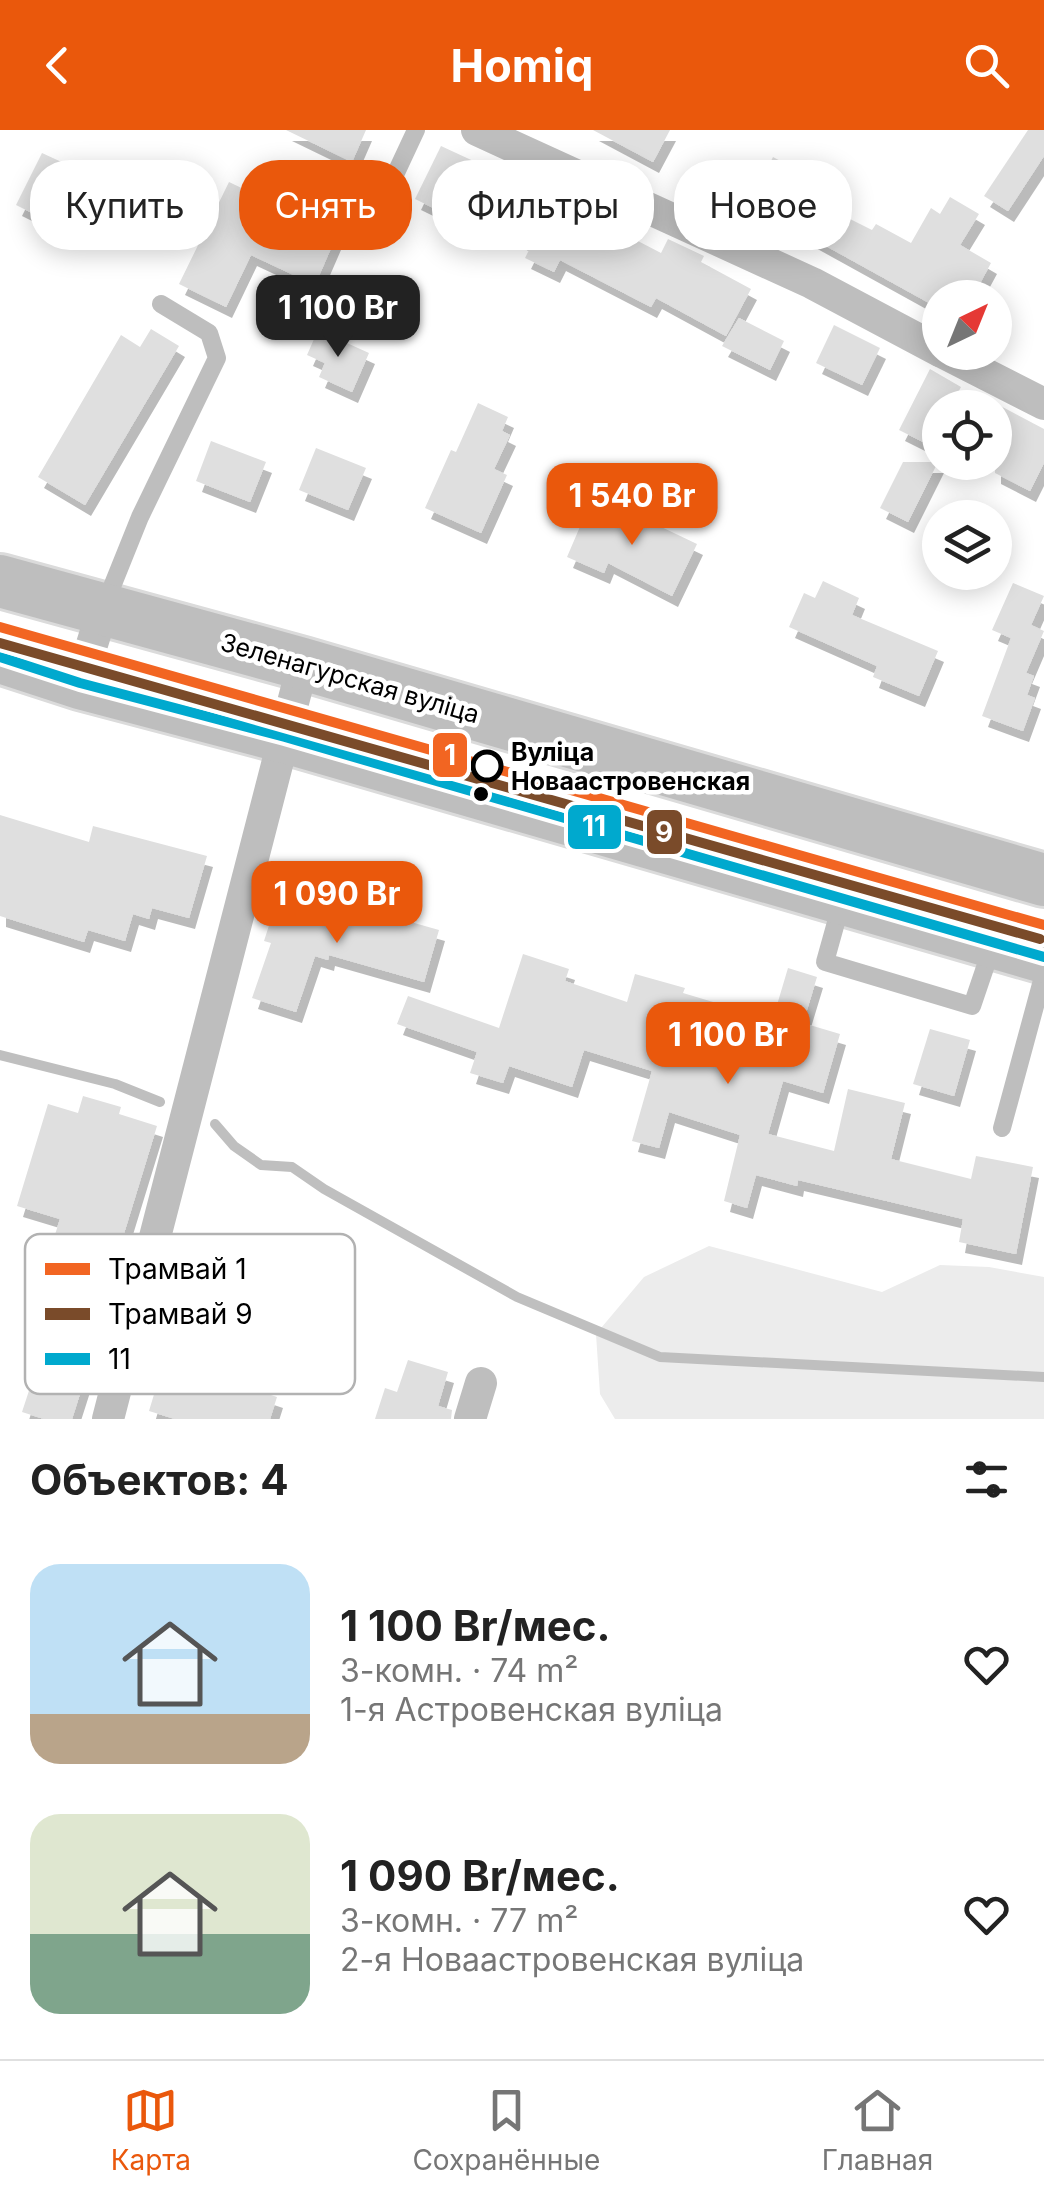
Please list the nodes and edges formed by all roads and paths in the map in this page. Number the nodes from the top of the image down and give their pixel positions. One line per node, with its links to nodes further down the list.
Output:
1 (416, 130): 3 (lane)
2 (476, 130): 5 (street)
3 (402, 160)
4 (160, 304): 9 (lane)
5 (922, 342)
6 (977, 370): 7 (street)
7 (1044, 404)
8 (0, 581): 9 (main road, Зеленагурская вуліца)
9 (103, 609): 11 (main road, Зеленагурская вуліца); 12 (street)
10 (0, 657): 12 (main road)
11 (303, 664): 13 (street); 14 (main road, Зеленагурская вуліца)
12 (80, 683): 13 (main road)
13 (285, 737): 15 (main road); 18 (street)
14 (1044, 880)
15 (1044, 957)
16 (1044, 973): 17 (lane)
17 (1002, 1128)
18 (156, 1234)
19 (481, 1383): 22 (street)
20 (114, 1394): 21 (street)
21 (108, 1419)
22 (470, 1419)

